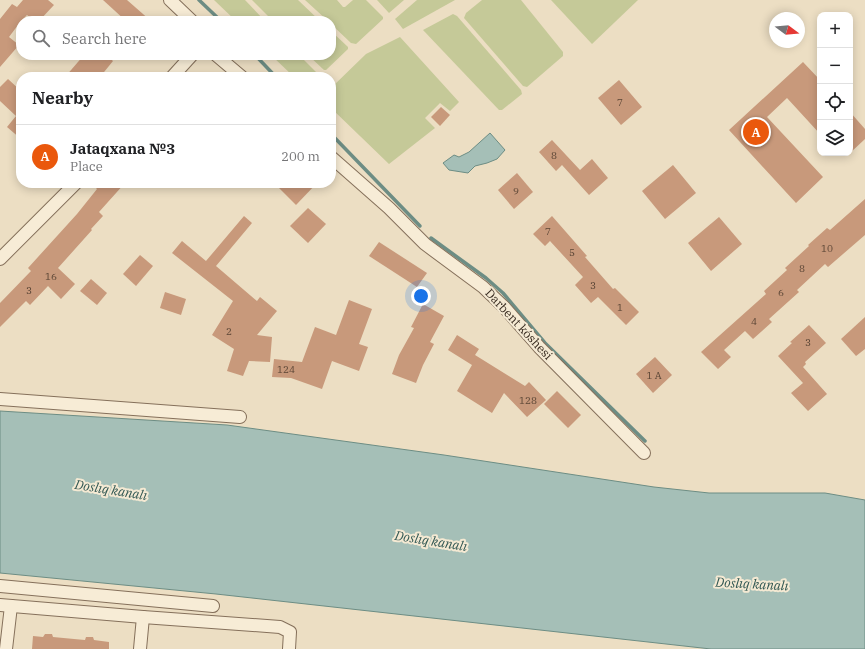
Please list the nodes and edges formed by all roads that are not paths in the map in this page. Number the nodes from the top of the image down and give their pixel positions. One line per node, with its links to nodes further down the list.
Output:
1 (170, 0): 2 (street)
2 (187, 16)
3 (187, 60): 5 (street)
4 (222, 60): 6 (street)
5 (177, 72)
6 (236, 72)
7 (336, 161): 12 (street, Darbent kóshesi)
8 (71, 188): 9 (street)
9 (0, 259)
10 (0, 399): 11 (street)
11 (240, 417)
12 (644, 453)
13 (0, 586): 15 (street)
14 (5, 606): 16 (street); 17 (street)
15 (213, 606)
16 (143, 618): 18 (street); 19 (street)
17 (6, 649)
18 (140, 649)
19 (289, 649)

